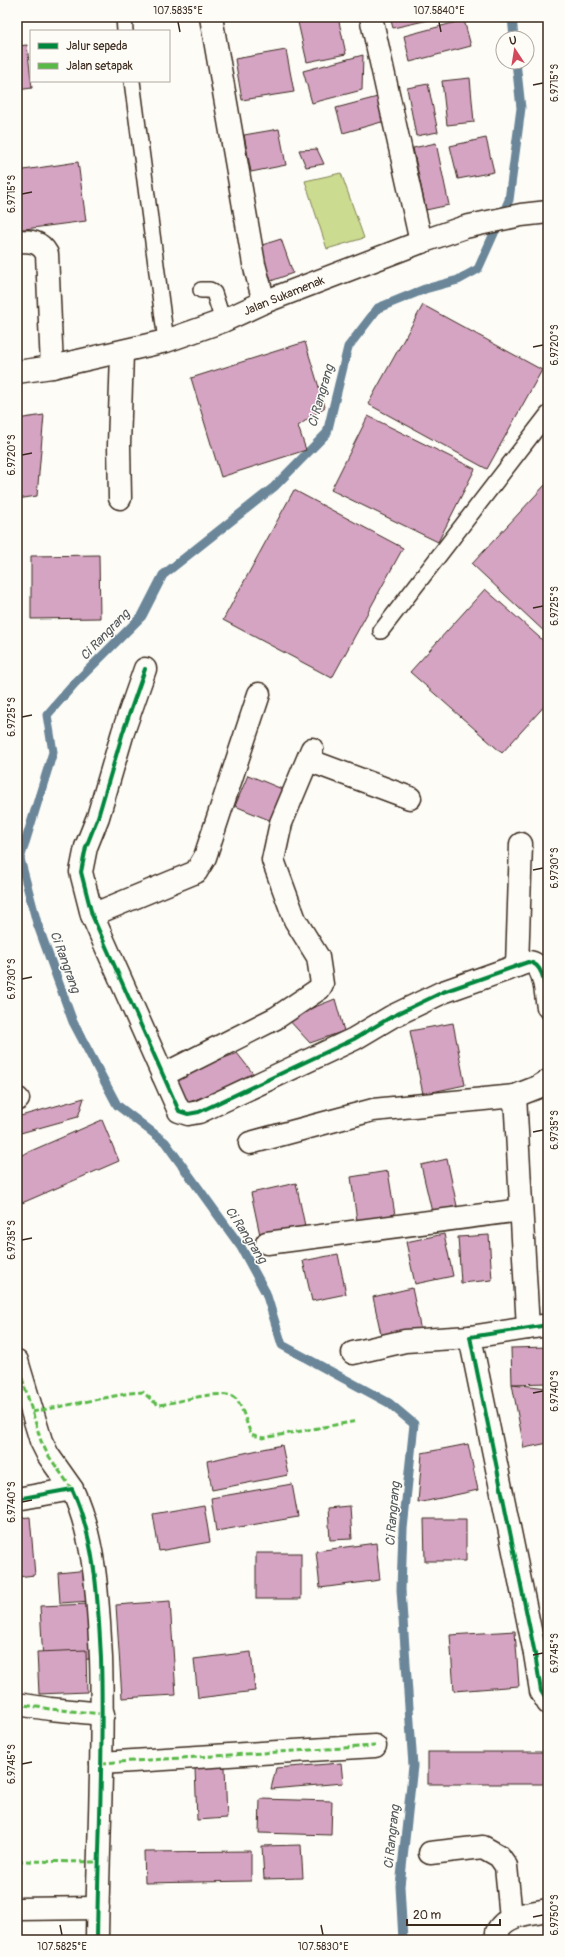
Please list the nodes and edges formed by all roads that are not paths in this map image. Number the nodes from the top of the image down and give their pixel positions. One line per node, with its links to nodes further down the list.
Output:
1 (124, 17): 4 (lane)
2 (211, 17): 10 (street)
3 (370, 17): 8 (street)
4 (125, 30)
5 (132, 82): 12 (lane)
6 (548, 212): 8 (street, Jalan Sukamenak)
7 (17, 241): 14 (street)
8 (421, 242): 10 (street, Jalan Sukamenak)
9 (201, 290): 11 (lane)
10 (264, 302): 11 (street, Jalan Sukamenak)
11 (223, 321): 12 (street, Jalan Sukamenak)
12 (166, 342): 13 (street, Jalan Sukamenak)
13 (122, 352): 14 (street, Jalan Sukamenak); 17 (street)
14 (52, 367): 15 (street, Jalan Sukamenak)
15 (17, 372)
16 (548, 414): 18 (lane)
17 (120, 498)
18 (381, 631)
19 (145, 669): 23 (street)
20 (258, 694): 23 (street)
21 (410, 798): 26 (street)
22 (522, 844): 24 (street)
23 (92, 915): 26 (street)
24 (516, 966): 25 (street); 26 (street)
25 (548, 1007)
26 (163, 1075)
27 (548, 1080): 28 (street)
28 (514, 1096): 29 (street); 30 (street)
29 (250, 1143)
30 (521, 1210): 31 (street); 32 (street)
31 (267, 1243)
32 (538, 1327): 33 (street)
33 (470, 1337): 34 (street); 38 (street)
34 (353, 1353)
35 (17, 1361): 36 (street)
36 (72, 1489): 37 (street); 41 (street)
37 (17, 1499)
38 (541, 1653): 39 (street)
39 (548, 1703)
40 (17, 1704): 41 (street)
41 (102, 1714): 43 (street)
42 (375, 1746): 43 (street)
43 (101, 1763): 45 (street)
44 (430, 1853): 48 (street)
45 (98, 1908): 46 (street); 49 (street)
46 (17, 1909)
47 (548, 1910): 48 (street)
48 (511, 1918): 50 (street)
49 (97, 1940)
50 (499, 1940)

